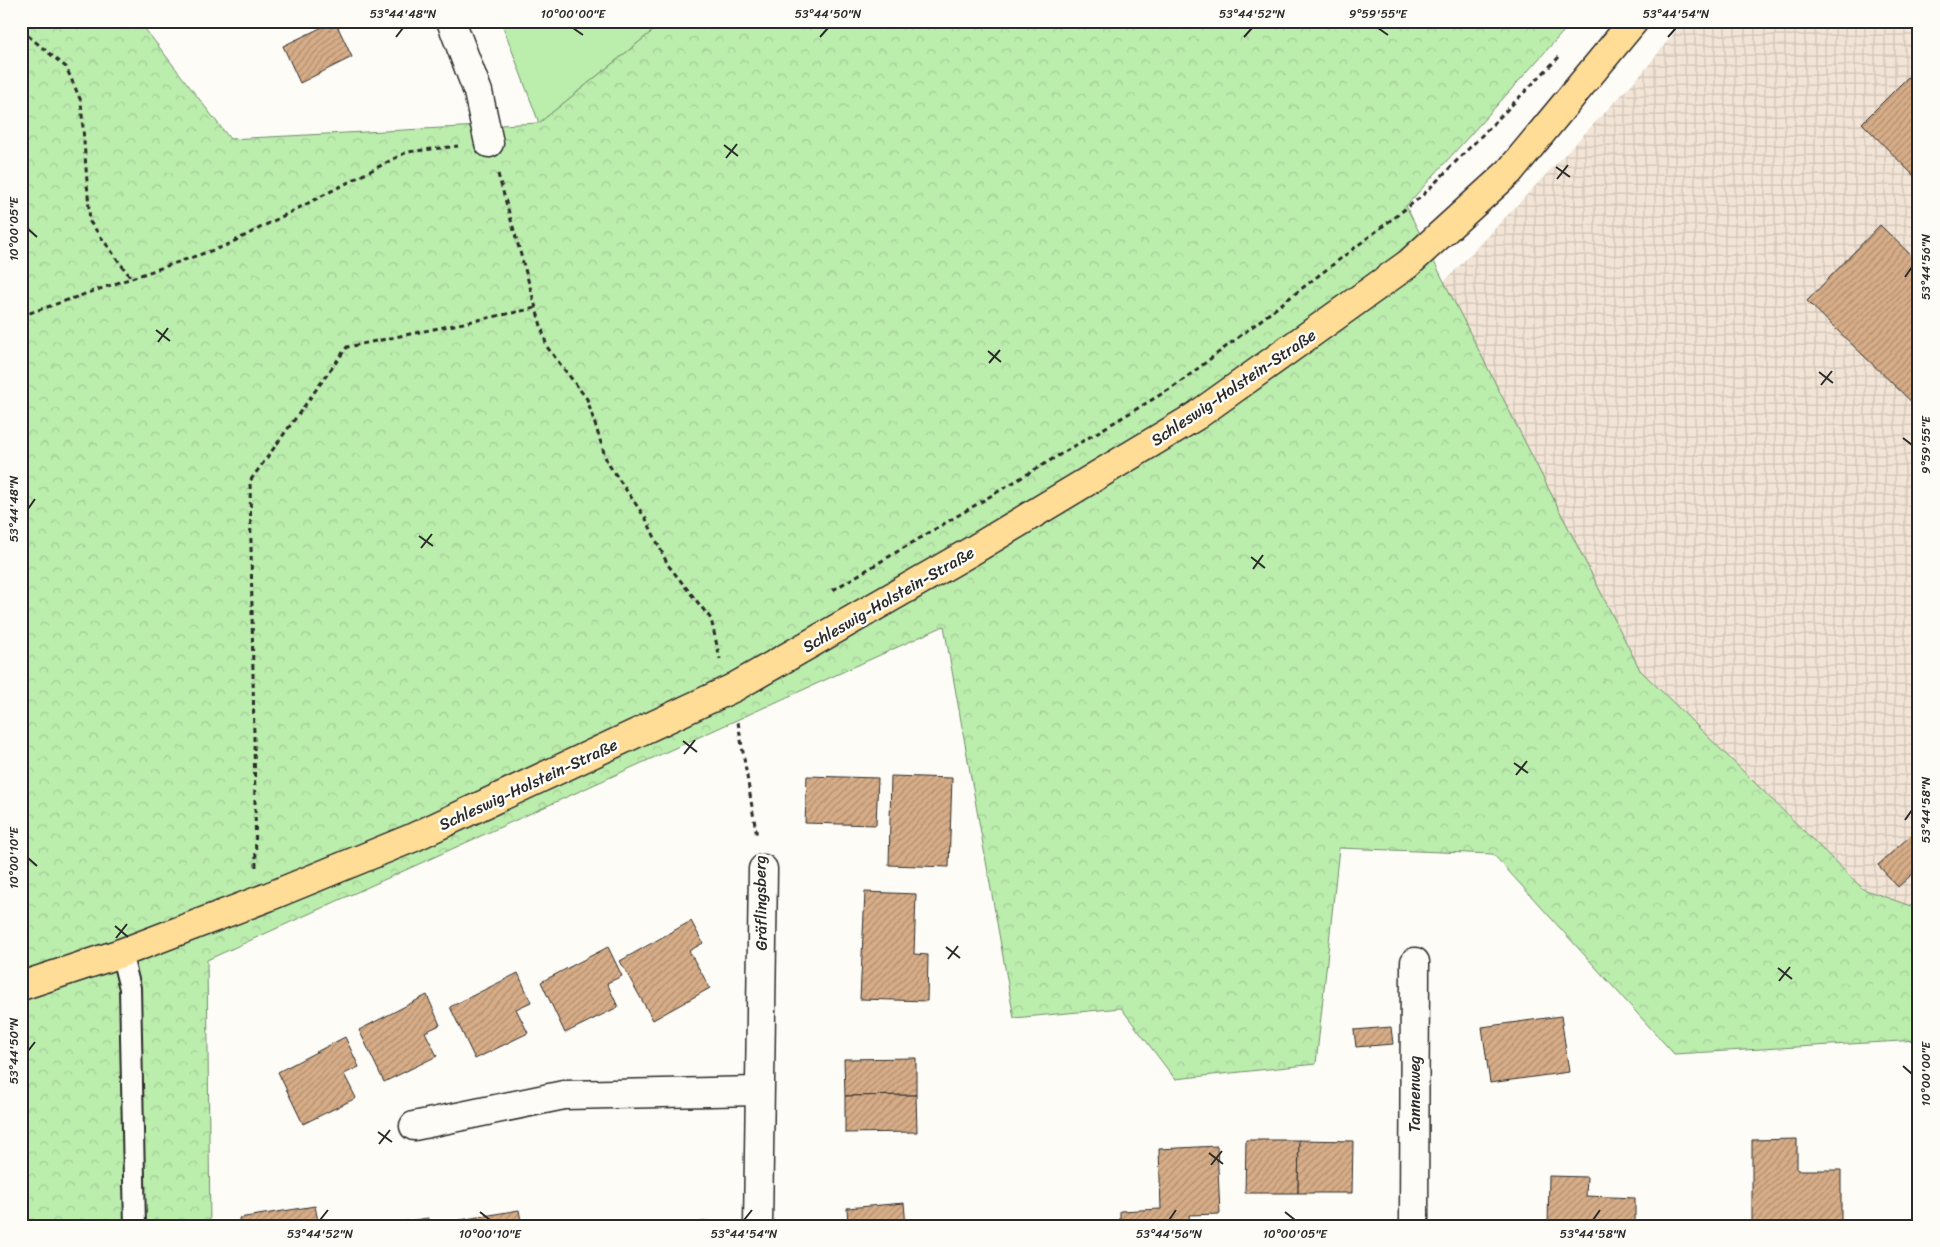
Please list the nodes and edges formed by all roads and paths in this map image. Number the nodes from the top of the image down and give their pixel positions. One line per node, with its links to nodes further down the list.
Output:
1 (451, 21): 5 (street)
2 (1634, 21): 13 (main road, Schleswig-Holstein-Straße)
3 (21, 30): 6 (path)
4 (1566, 49): 9 (path)
5 (489, 143): 6 (path); 7 (path)
6 (132, 278): 8 (path)
7 (536, 308): 11 (path); 15 (path)
8 (21, 316)
9 (832, 591)
10 (728, 652): 11 (path)
11 (720, 657): 12 (path)
12 (711, 662)
13 (733, 688): 16 (path, Gräflingsberg); 18 (main road, Schleswig-Holstein-Straße)
14 (265, 863): 15 (path)
15 (256, 867): 17 (path); 18 (path)
16 (763, 869): 22 (street, Gräflingsberg)
17 (247, 870)
18 (268, 897): 19 (main road, Schleswig-Holstein-Straße)
19 (121, 953): 21 (main road, Schleswig-Holstein-Straße); 24 (lane)
20 (1414, 962): 26 (street, Tannenweg)
21 (21, 986)
22 (758, 1091): 23 (street); 25 (street, Gräflingsberg)
23 (414, 1126)
24 (135, 1226)
25 (758, 1226)
26 (1414, 1226)

